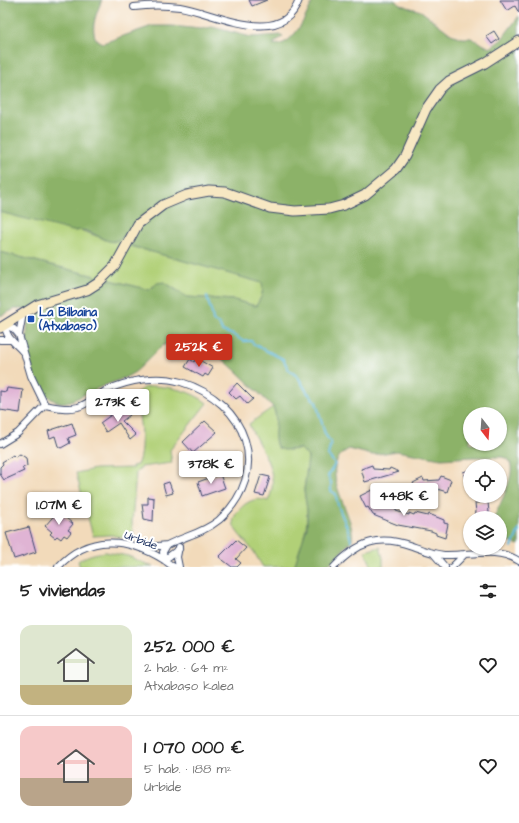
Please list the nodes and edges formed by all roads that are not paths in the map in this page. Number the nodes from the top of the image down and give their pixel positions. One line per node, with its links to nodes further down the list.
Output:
1 (299, 0): 2 (street)
2 (134, 7)
3 (519, 41): 4 (street)
4 (23, 313): 5 (street); 6 (street)
5 (2, 326): 6 (street); 8 (street)
6 (20, 335): 9 (street)
7 (0, 340): 8 (street)
8 (10, 340): 9 (street)
9 (25, 354): 10 (street)
10 (45, 405): 11 (street); 12 (street)
11 (0, 444)
12 (184, 539): 13 (street); 15 (street)
13 (167, 545): 14 (street); 21 (street)
14 (139, 548): 21 (street, Urbide); 23 (street, Urbide)
15 (178, 549): 21 (street); 25 (street)
16 (433, 553): 18 (street); 26 (street); 27 (street)
17 (463, 554): 18 (street)
18 (451, 555): 27 (street); 28 (street)
19 (463, 555): 28 (street)
20 (505, 555): 22 (street)
21 (164, 560): 24 (street, Urbide)
22 (519, 561)
23 (58, 567)
24 (174, 567)
25 (179, 567)
26 (334, 567)
27 (445, 567)
28 (452, 567)

